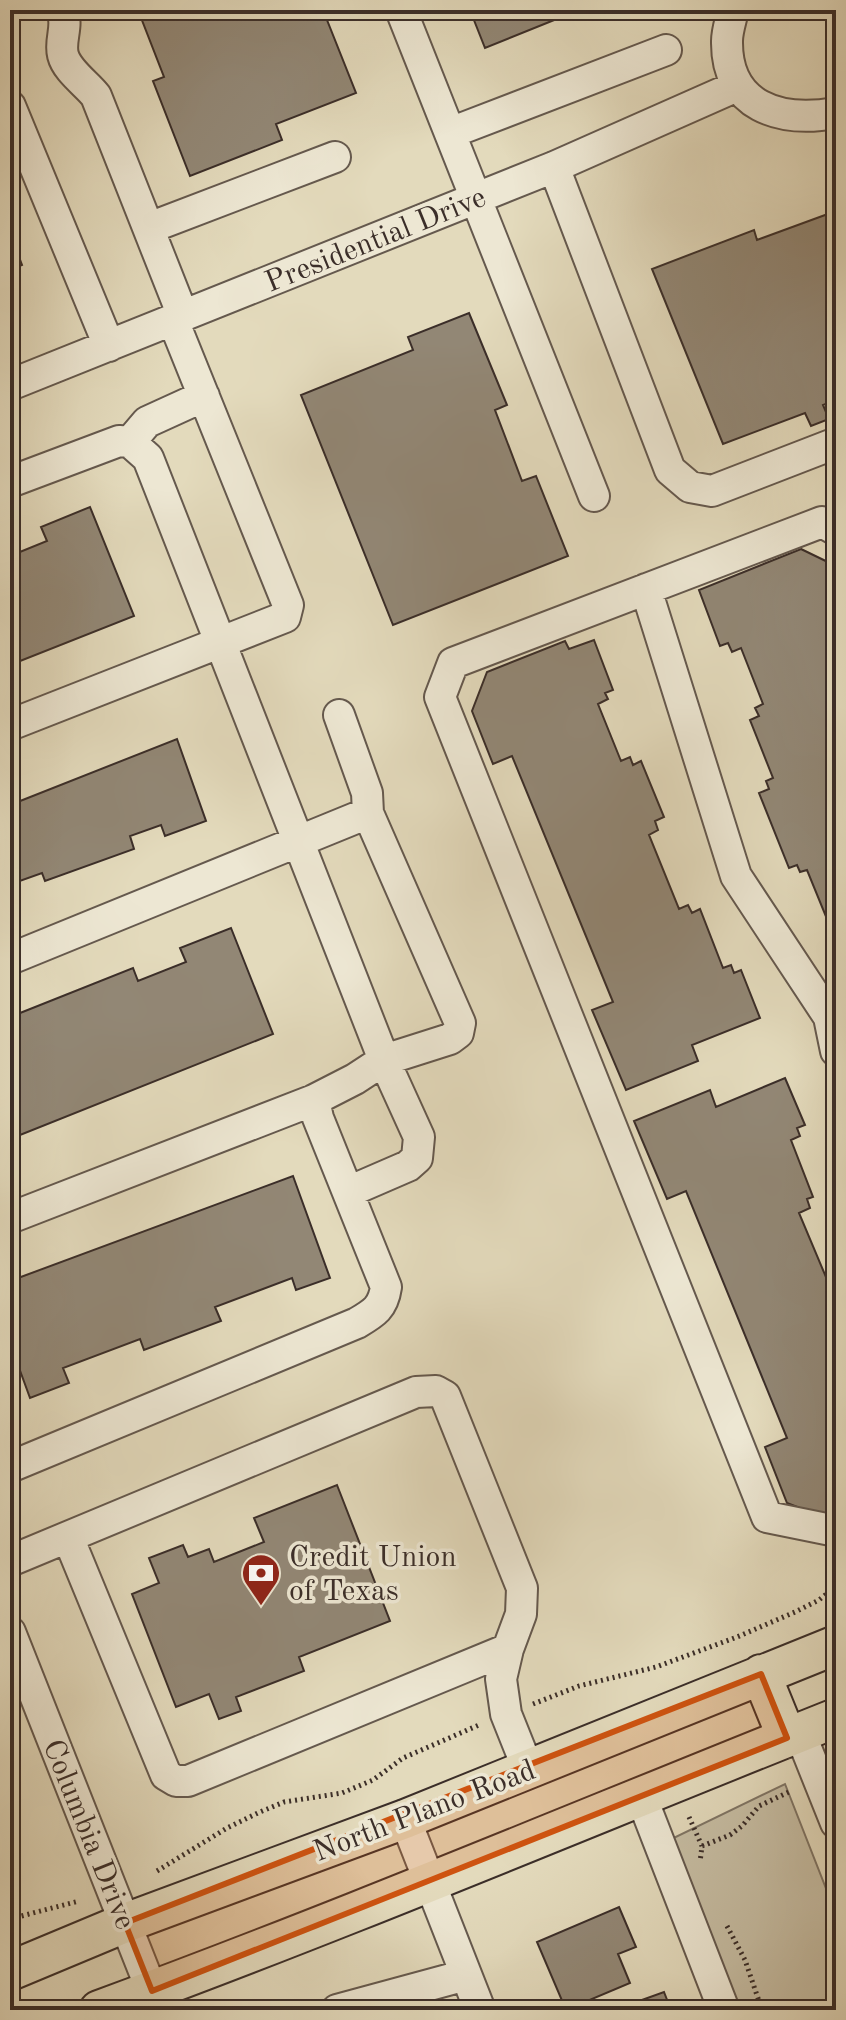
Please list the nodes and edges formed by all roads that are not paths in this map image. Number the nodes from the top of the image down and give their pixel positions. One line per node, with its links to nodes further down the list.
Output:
1 (62, 10): 12 (street)
2 (401, 10): 8 (street)
3 (733, 10): 5 (street)
4 (666, 50): 8 (street)
5 (737, 86): 7 (street); 10 (street, Presidential Drive)
6 (10, 106): 14 (street)
7 (836, 113)
8 (450, 133): 11 (street)
9 (335, 157): 12 (street)
10 (554, 167): 11 (street, Presidential Drive); 18 (street)
11 (475, 199): 13 (street, Presidential Drive); 20 (street)
12 (149, 228): 13 (street)
13 (178, 318): 14 (street, Presidential Drive); 16 (street)
14 (109, 346): 15 (street, Presidential Drive)
15 (10, 385)
16 (204, 396): 17 (street); 23 (street)
17 (130, 442): 19 (street); 23 (street)
18 (836, 443)
19 (10, 482)
20 (594, 496)
21 (836, 530): 22 (street)
22 (646, 589): 29 (street); 35 (street)
23 (220, 643): 25 (street); 27 (street)
24 (339, 715): 26 (street)
25 (10, 725)
26 (368, 813): 27 (street); 30 (street)
27 (298, 843): 28 (street); 30 (street)
28 (10, 959)
29 (836, 1051)
30 (384, 1060): 31 (street); 32 (street)
31 (314, 1100): 32 (street); 33 (street)
32 (348, 1192): 34 (street)
33 (10, 1218)
34 (10, 1467)
35 (836, 1531)
36 (68, 1537): 37 (street); 40 (street); 40 (street)
37 (10, 1561)
38 (10, 1632): 49 (street, Columbia Drive)
39 (836, 1645): 41 (main road, North Plano Road)
40 (508, 1649): 44 (street)
41 (761, 1674): 43 (main road); 44 (main road, North Plano Road)
42 (836, 1718): 43 (main road)
43 (793, 1735): 45 (main road); 47 (street)
44 (528, 1769): 46 (main road, North Plano Road)
45 (641, 1796): 48 (main road); 56 (street)
46 (405, 1819): 48 (street); 49 (main road, North Plano Road)
47 (836, 1823)
48 (430, 1884): 51 (street); 52 (main road)
49 (125, 1923): 50 (main road, North Plano Road); 52 (street, Columbia Drive)
50 (10, 1971)
51 (466, 1975): 54 (street); 55 (street)
52 (152, 1991): 53 (main road)
53 (99, 2010)
54 (337, 2010)
55 (480, 2010)
56 (724, 2010)

